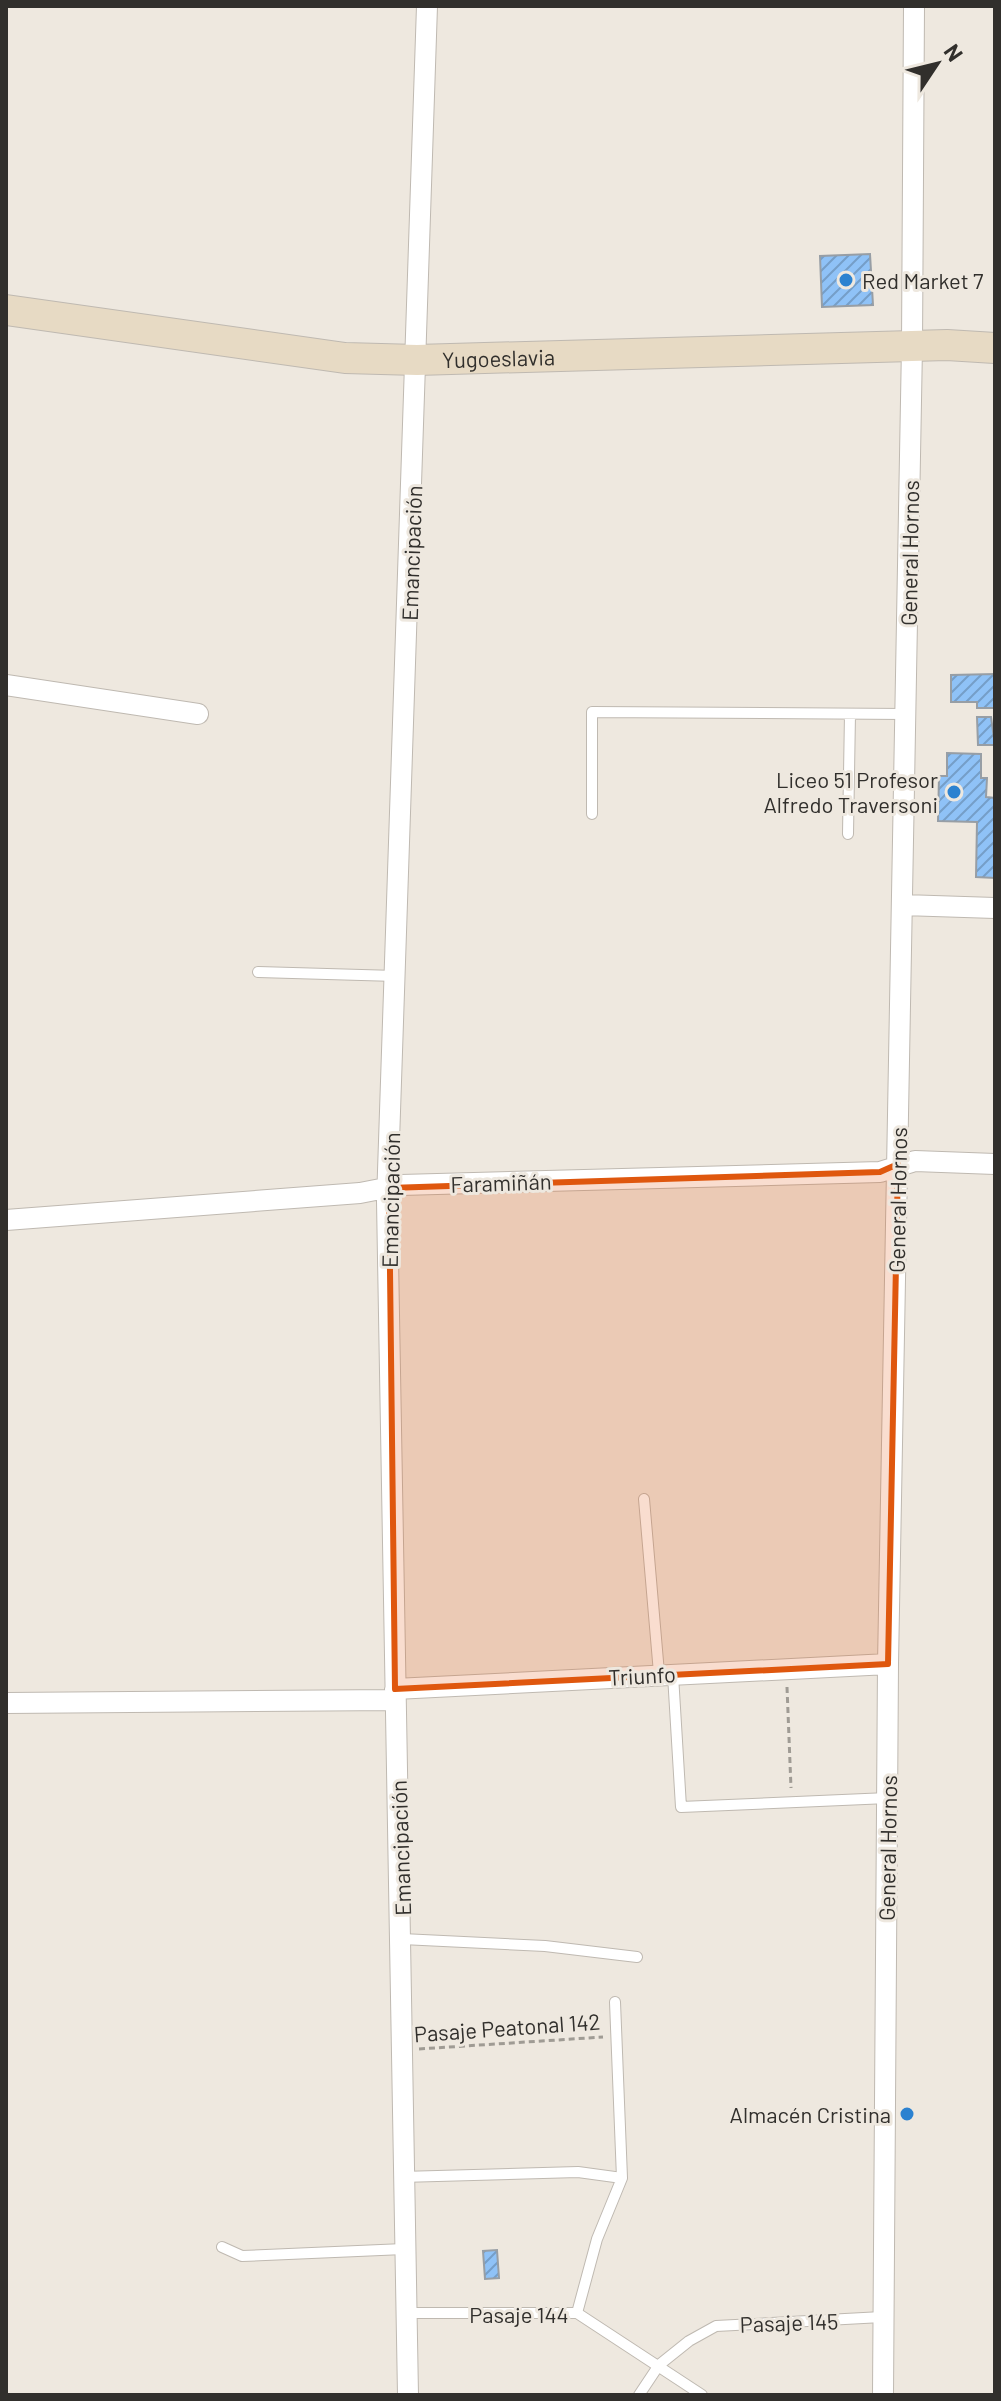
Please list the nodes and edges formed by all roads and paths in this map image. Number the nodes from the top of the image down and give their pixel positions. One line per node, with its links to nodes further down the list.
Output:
1 (427, 6): 6 (street, Emancipación)
2 (914, 6): 4 (street, General Hornos)
3 (6, 310): 6 (street, Yugoeslavia)
4 (912, 346): 5 (street, Yugoeslavia); 6 (street, Yugoeslavia); 10 (street, General Hornos)
5 (995, 348)
6 (417, 360): 16 (street, Emancipación)
7 (6, 685): 8 (street)
8 (198, 714)
9 (850, 714): 10 (lane); 11 (lane); 12 (lane)
10 (906, 714): 13 (street, General Hornos)
11 (592, 814)
12 (848, 834)
13 (903, 905): 14 (street); 17 (street, General Hornos)
14 (995, 908)
15 (258, 972): 16 (lane)
16 (396, 976): 19 (street, Emancipación)
17 (898, 1164): 18 (street, Faramiñán); 19 (street, Faramiñán); 22 (street, General Hornos)
18 (995, 1164)
19 (389, 1188): 20 (street, Faramiñán); 25 (street, Emancipación)
20 (6, 1220)
21 (644, 1499): 24 (lane)
22 (888, 1664): 23 (street, Triunfo); 27 (street, General Hornos)
23 (786, 1668): 24 (street, Triunfo); 28 (path)
24 (666, 1673): 25 (street, Triunfo); 28 (lane)
25 (395, 1694): 26 (street, Triunfo); 29 (street, Emancipación)
26 (6, 1703)
27 (888, 1798): 28 (lane); 40 (street, General Hornos)
28 (792, 1802)
29 (402, 1939): 30 (lane); 33 (street, Emancipación)
30 (637, 1957)
31 (615, 2002): 32 (lane)
32 (615, 2036): 33 (path, Pasaje Peatonal 142); 35 (lane)
33 (401, 2050): 34 (street, Emancipación)
34 (401, 2177): 35 (lane); 37 (street, Emancipación)
35 (622, 2178): 39 (lane)
36 (222, 2247): 37 (lane)
37 (404, 2249): 38 (street, Emancipación)
38 (406, 2313): 39 (lane, Pasaje 144); 42 (street, Emancipación)
39 (577, 2313): 41 (lane, Pasaje 144)
40 (882, 2317): 41 (lane, Pasaje 145); 45 (street, General Hornos)
41 (659, 2365): 43 (lane, Pasaje 145); 44 (lane, Pasaje 144)
42 (408, 2395)
43 (639, 2395)
44 (702, 2395)
45 (883, 2395)

